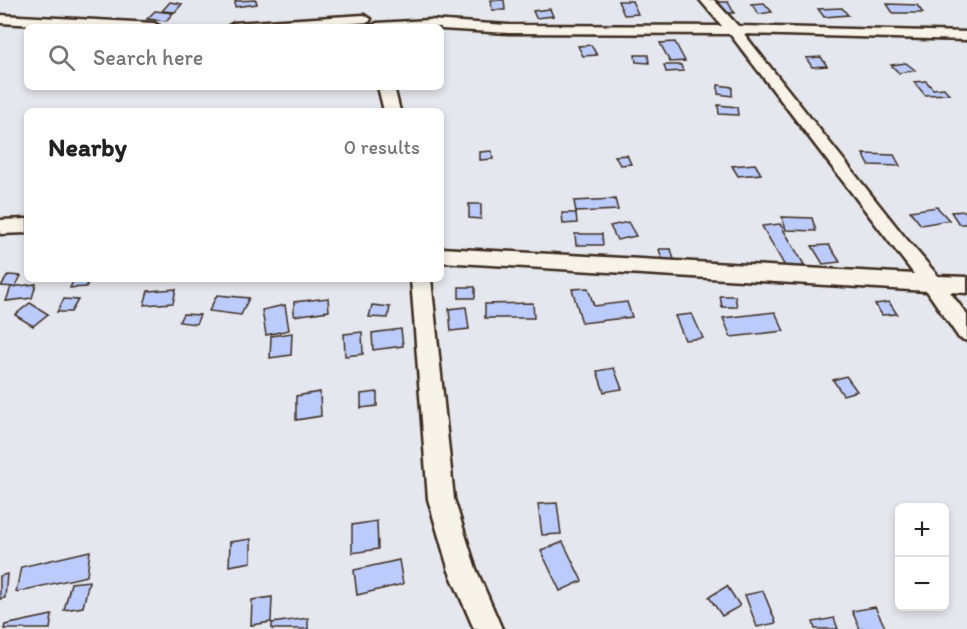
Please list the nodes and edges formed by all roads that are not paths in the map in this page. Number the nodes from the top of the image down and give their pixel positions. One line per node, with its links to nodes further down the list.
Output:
1 (708, 0): 7 (street)
2 (363, 17): 5 (street)
3 (0, 19): 4 (street)
4 (96, 24)
5 (273, 24)
6 (444, 25): 7 (street)
7 (733, 29): 8 (street); 15 (street)
8 (967, 36)
9 (387, 90): 10 (street)
10 (391, 108)
11 (24, 226): 12 (street)
12 (0, 227)
13 (444, 255): 15 (street)
14 (421, 282): 18 (street)
15 (933, 284): 16 (street); 17 (street)
16 (967, 285)
17 (967, 332)
18 (488, 629)

